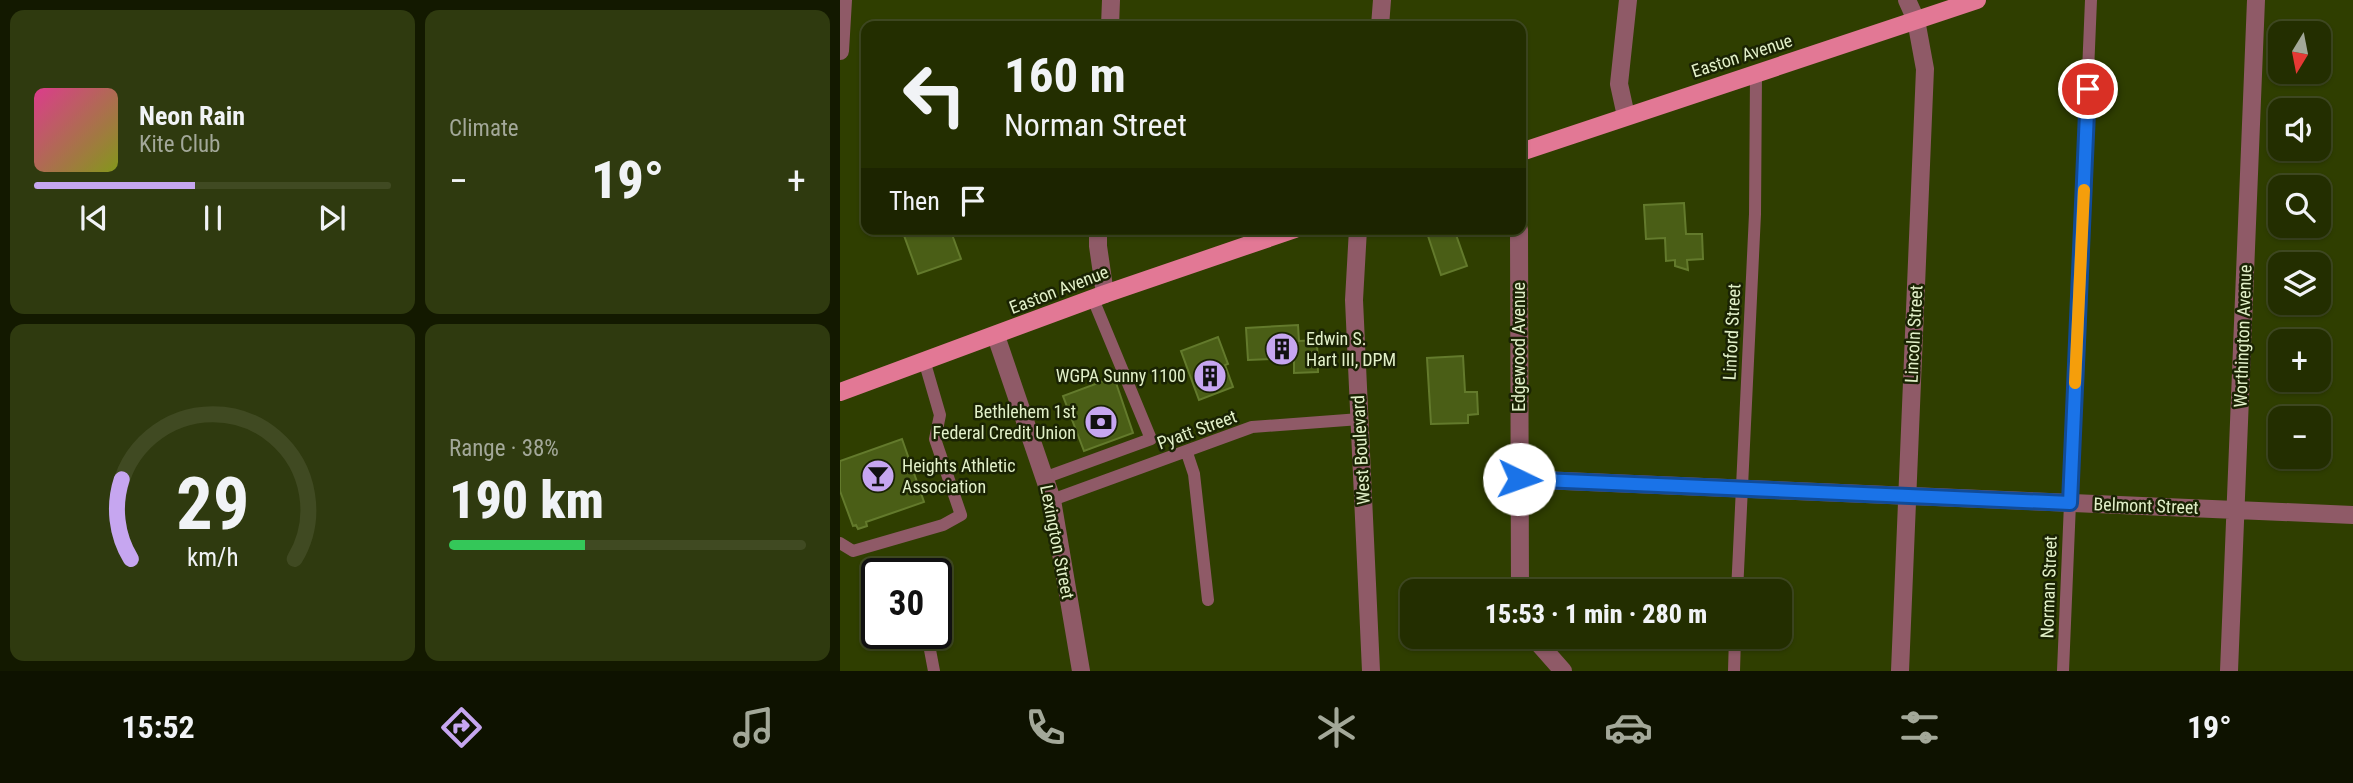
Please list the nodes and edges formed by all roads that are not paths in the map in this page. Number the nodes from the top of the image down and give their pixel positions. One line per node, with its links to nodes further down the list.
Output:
1 (843, 0): 12 (street)
2 (1111, 0): 10 (street)
3 (1382, 0): 11 (street)
4 (1628, 0): 14 (street)
5 (1907, 0): 9 (street, Lincoln Street)
6 (1977, 0): 9 (main road, Easton Avenue)
7 (2091, 0): 31 (lane, Norman Street)
8 (2256, 0): 32 (street, Worthington Avenue)
9 (1916, 20): 13 (main road, Easton Avenue); 29 (street, Lincoln Street)
10 (1110, 21)
11 (1380, 21)
12 (840, 51)
13 (1756, 74): 14 (main road, Easton Avenue); 28 (lane, Linford Street)
14 (1626, 116): 15 (main road, Easton Avenue)
15 (1526, 150)
16 (1098, 235): 20 (street)
17 (1278, 235): 20 (main road, Easton Avenue)
18 (1358, 235): 24 (street, West Boulevard)
19 (1519, 235): 27 (street, Edgewood Avenue)
20 (1099, 297): 21 (main road, Easton Avenue); 26 (lane)
21 (996, 337): 22 (main road, Easton Avenue); 26 (street, Lexington Street)
22 (924, 360): 23 (main road, Easton Avenue); 34 (lane)
23 (840, 392)
24 (1360, 419): 25 (lane, Pyatt Street); 43 (street, West Boulevard)
25 (1187, 453): 30 (lane, Pyatt Street); 37 (lane)
26 (1044, 478): 30 (street, Lexington Street)
27 (1519, 479): 28 (street, Belmont Street); 35 (street, Edgewood Avenue)
28 (1741, 489): 29 (street, Belmont Street); 36 (lane, Linford Street)
29 (1907, 496): 31 (street, Belmont Street); 46 (street, Lincoln Street)
30 (1052, 500): 42 (street, Lexington Street)
31 (2070, 503): 32 (street, Belmont Street); 47 (lane, Norman Street)
32 (2236, 510): 33 (street, Belmont Street); 48 (street, Worthington Avenue)
33 (2353, 515)
34 (840, 543)
35 (1520, 579)
36 (1738, 579)
37 (1208, 600)
38 (930, 649): 41 (lane)
39 (1544, 649): 44 (street)
40 (1735, 649): 45 (lane)
41 (934, 671)
42 (1082, 671)
43 (1371, 671)
44 (1563, 671)
45 (1734, 671)
46 (1900, 671)
47 (2063, 671)
48 (2229, 671)

